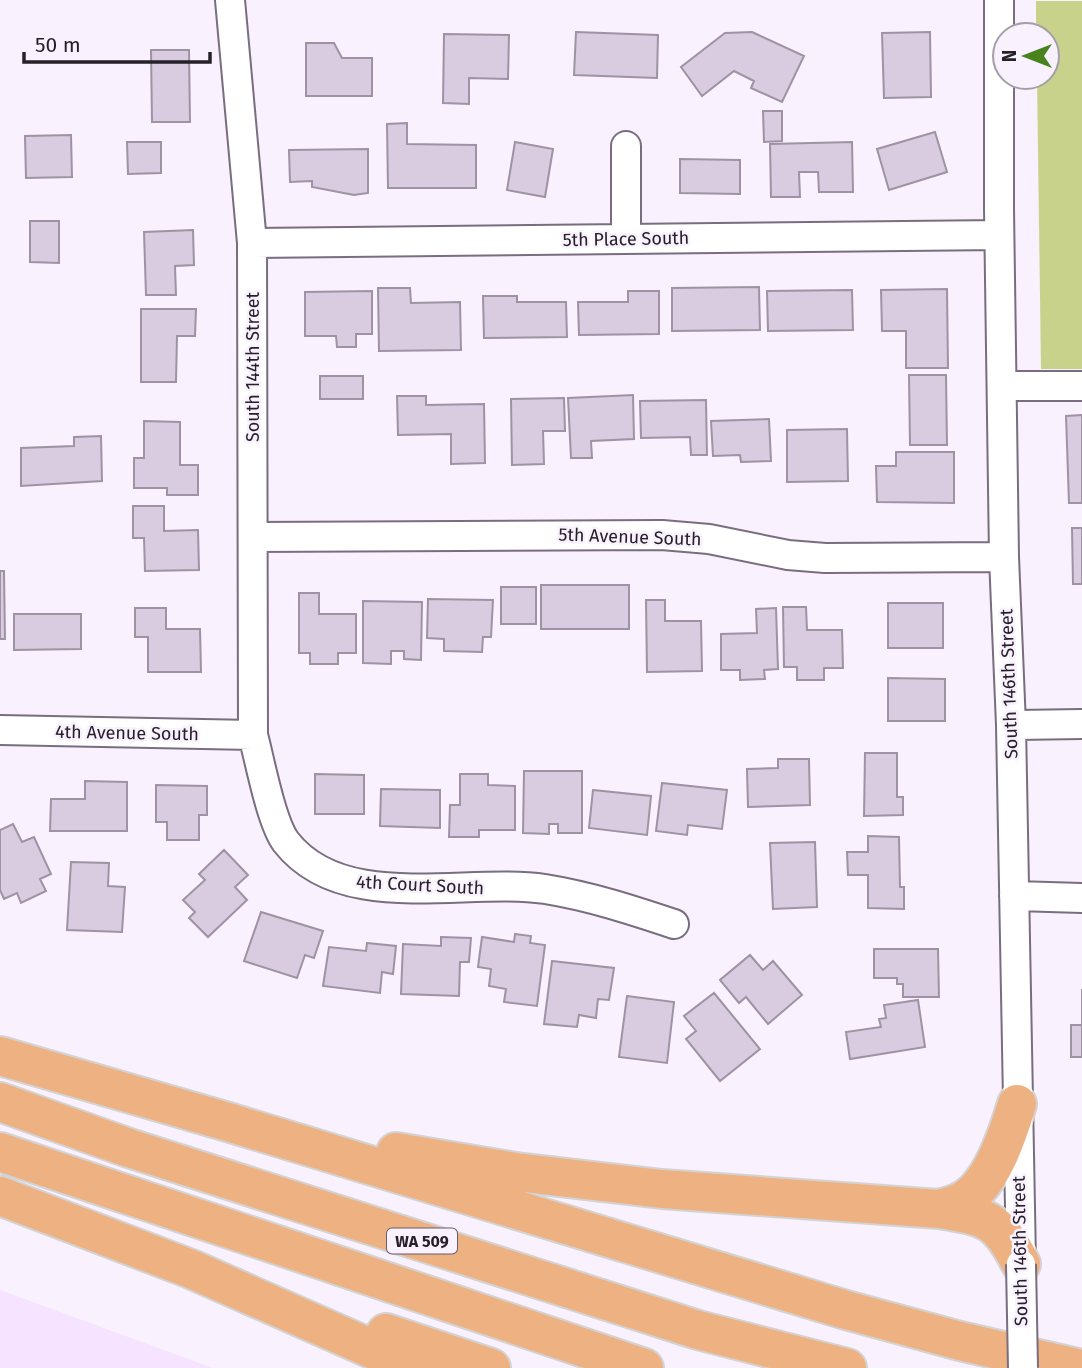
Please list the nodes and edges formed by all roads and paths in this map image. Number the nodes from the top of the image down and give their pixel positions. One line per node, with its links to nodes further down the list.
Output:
1 (230, 0): 6 (street, South 144th Street)
2 (999, 0): 4 (street, South 146th Street)
3 (626, 146): 5 (street)
4 (999, 234): 5 (street, 5th Place South); 7 (street, South 146th Street)
5 (626, 239): 6 (street, 5th Place South)
6 (252, 243): 9 (street, South 144th Street)
7 (1002, 386): 8 (street); 10 (street, South 146th Street)
8 (1082, 386)
9 (254, 537): 10 (street, 5th Avenue South); 14 (street, South 144th Street)
10 (1004, 557): 12 (street, South 146th Street)
11 (1082, 724): 12 (street)
12 (1011, 725): 15 (street, South 146th Street)
13 (0, 730): 14 (street, 4th Avenue South)
14 (253, 735): 17 (street, 4th Court South)
15 (1014, 896): 16 (street); 20 (street, South 146th Street)
16 (1082, 898)
17 (674, 924)
18 (0, 1056): 21 (highway)
19 (0, 1102): 30 (highway, WA 509)
20 (1017, 1104): 24 (highway); 25 (street, South 146th Street)
21 (228, 1122): 24 (highway); 32 (highway)
22 (0, 1152): 29 (highway, WA 509)
23 (0, 1196): 26 (highway)
24 (939, 1209): 25 (highway)
25 (1021, 1264): 31 (street, South 146th Street, bridge)
26 (191, 1269): 27 (highway); 28 (highway)
27 (415, 1368)
28 (491, 1368)
29 (644, 1368)
30 (847, 1368)
31 (1023, 1368)
32 (1077, 1368)

